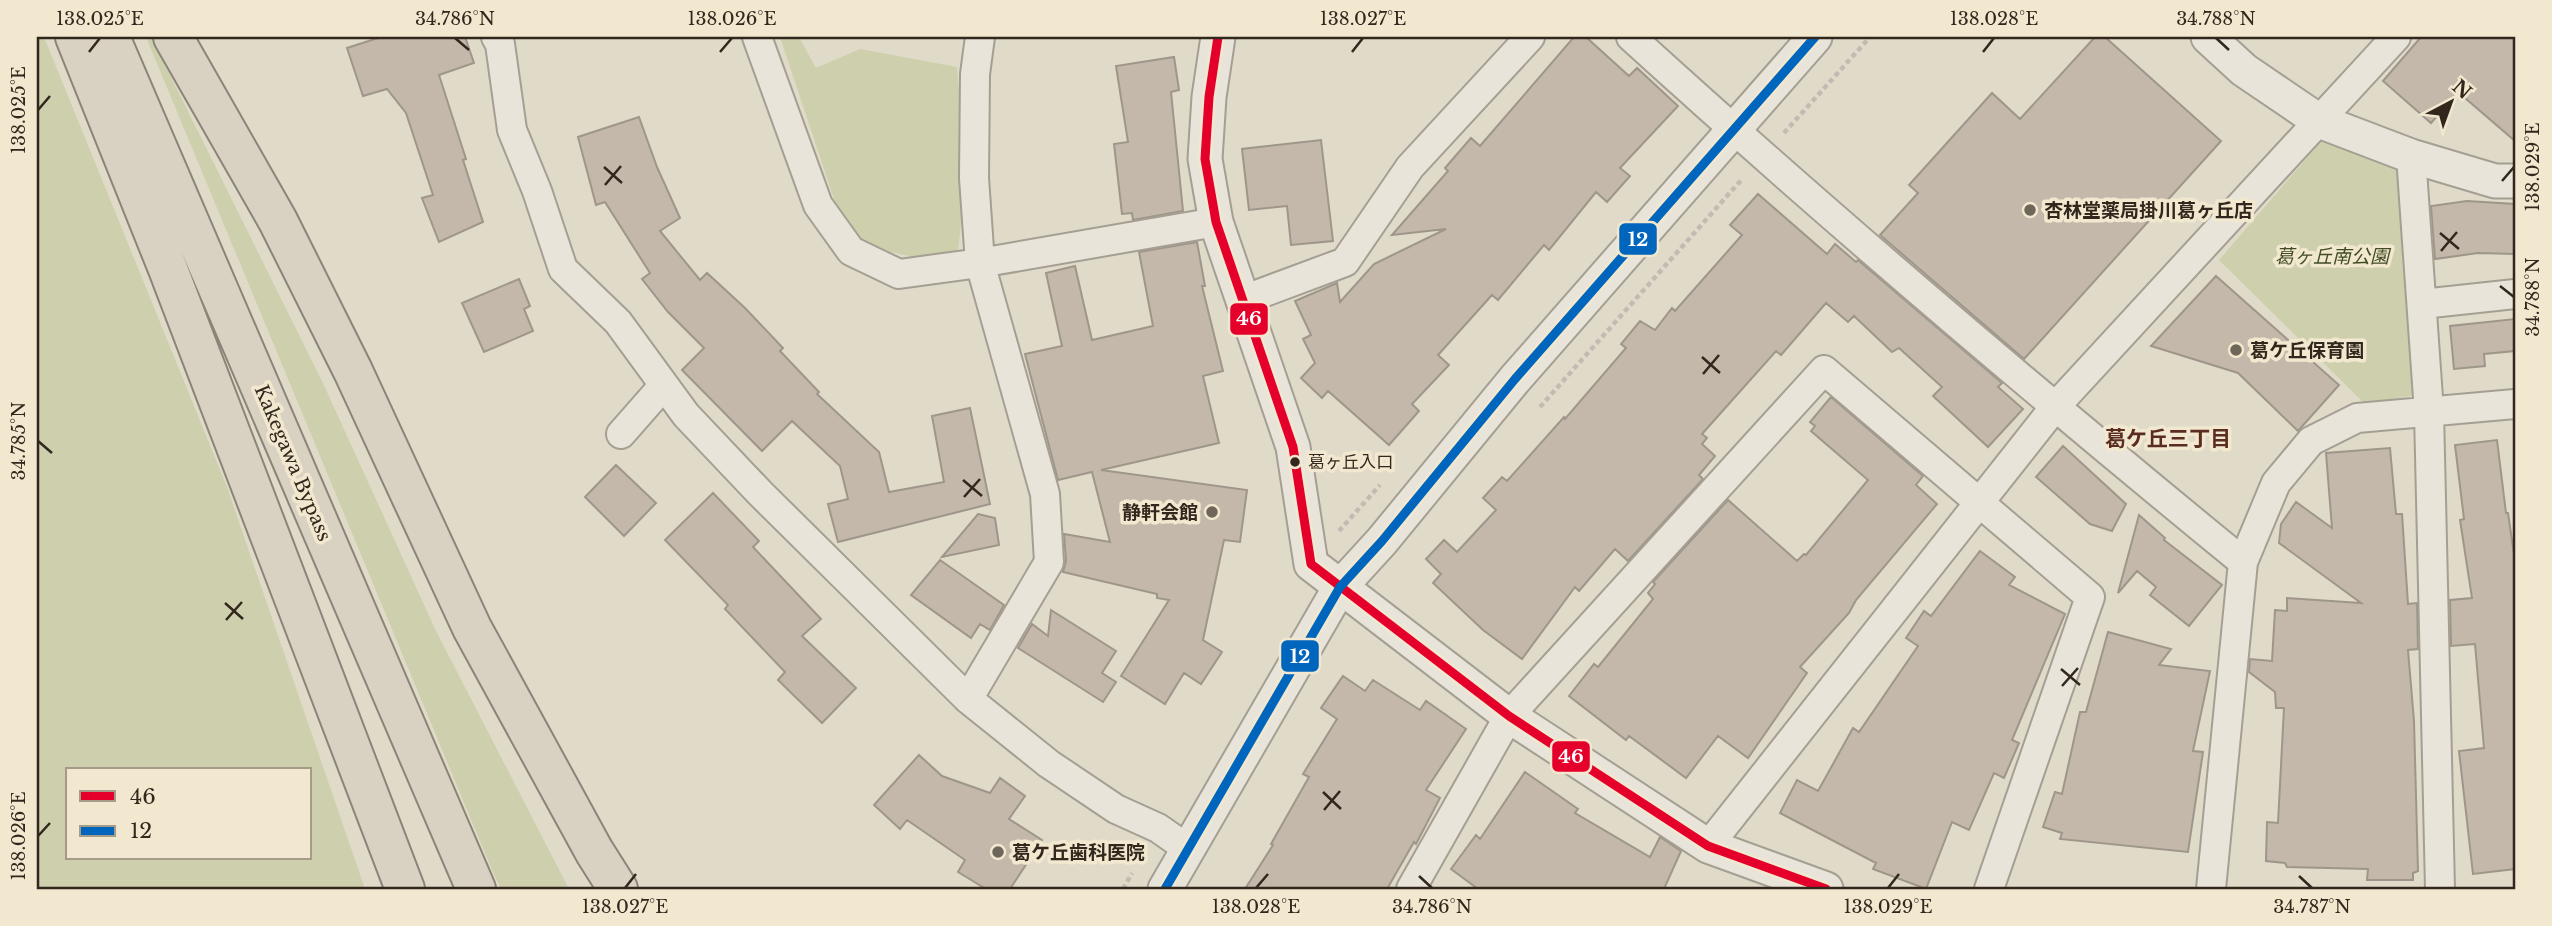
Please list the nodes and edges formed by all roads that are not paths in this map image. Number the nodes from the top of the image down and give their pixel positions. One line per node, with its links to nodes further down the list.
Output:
1 (75, 37): 34 (highway)
2 (110, 37): 35 (highway, Kakegawa Bypass)
3 (173, 37): 36 (highway)
4 (496, 37): 22 (street)
5 (757, 37): 18 (street)
6 (980, 37): 18 (street)
7 (1218, 37): 17 (street)
8 (1530, 37): 20 (street)
9 (1631, 37): 14 (street)
10 (1815, 37): 14 (street)
11 (2207, 37): 13 (street)
12 (2396, 37): 13 (street)
13 (2319, 121): 15 (street); 24 (street)
14 (1733, 129): 24 (street); 29 (street)
15 (2412, 156): 16 (street); 21 (street)
16 (2515, 181)
17 (1216, 222): 18 (street); 20 (street)
18 (980, 263): 30 (street)
19 (2515, 294): 21 (street)
20 (1243, 300): 29 (street)
21 (2421, 304): 25 (street)
22 (664, 385): 26 (street); 30 (street)
23 (2515, 404): 25 (street)
24 (2054, 408): 27 (street); 28 (street)
25 (2429, 412): 28 (street); 42 (street)
26 (621, 434)
27 (1979, 502): 31 (street); 32 (street); 40 (street)
28 (2243, 562): 41 (street)
29 (1340, 587): 31 (street); 33 (street)
30 (968, 699): 33 (street)
31 (1510, 716): 32 (street); 38 (street)
32 (1708, 846): 39 (street)
33 (1188, 849): 37 (street)
34 (405, 889)
35 (476, 889)
36 (618, 889)
37 (1165, 889)
38 (1411, 889)
39 (1826, 889)
40 (1989, 889)
41 (2211, 889)
42 (2440, 889)

